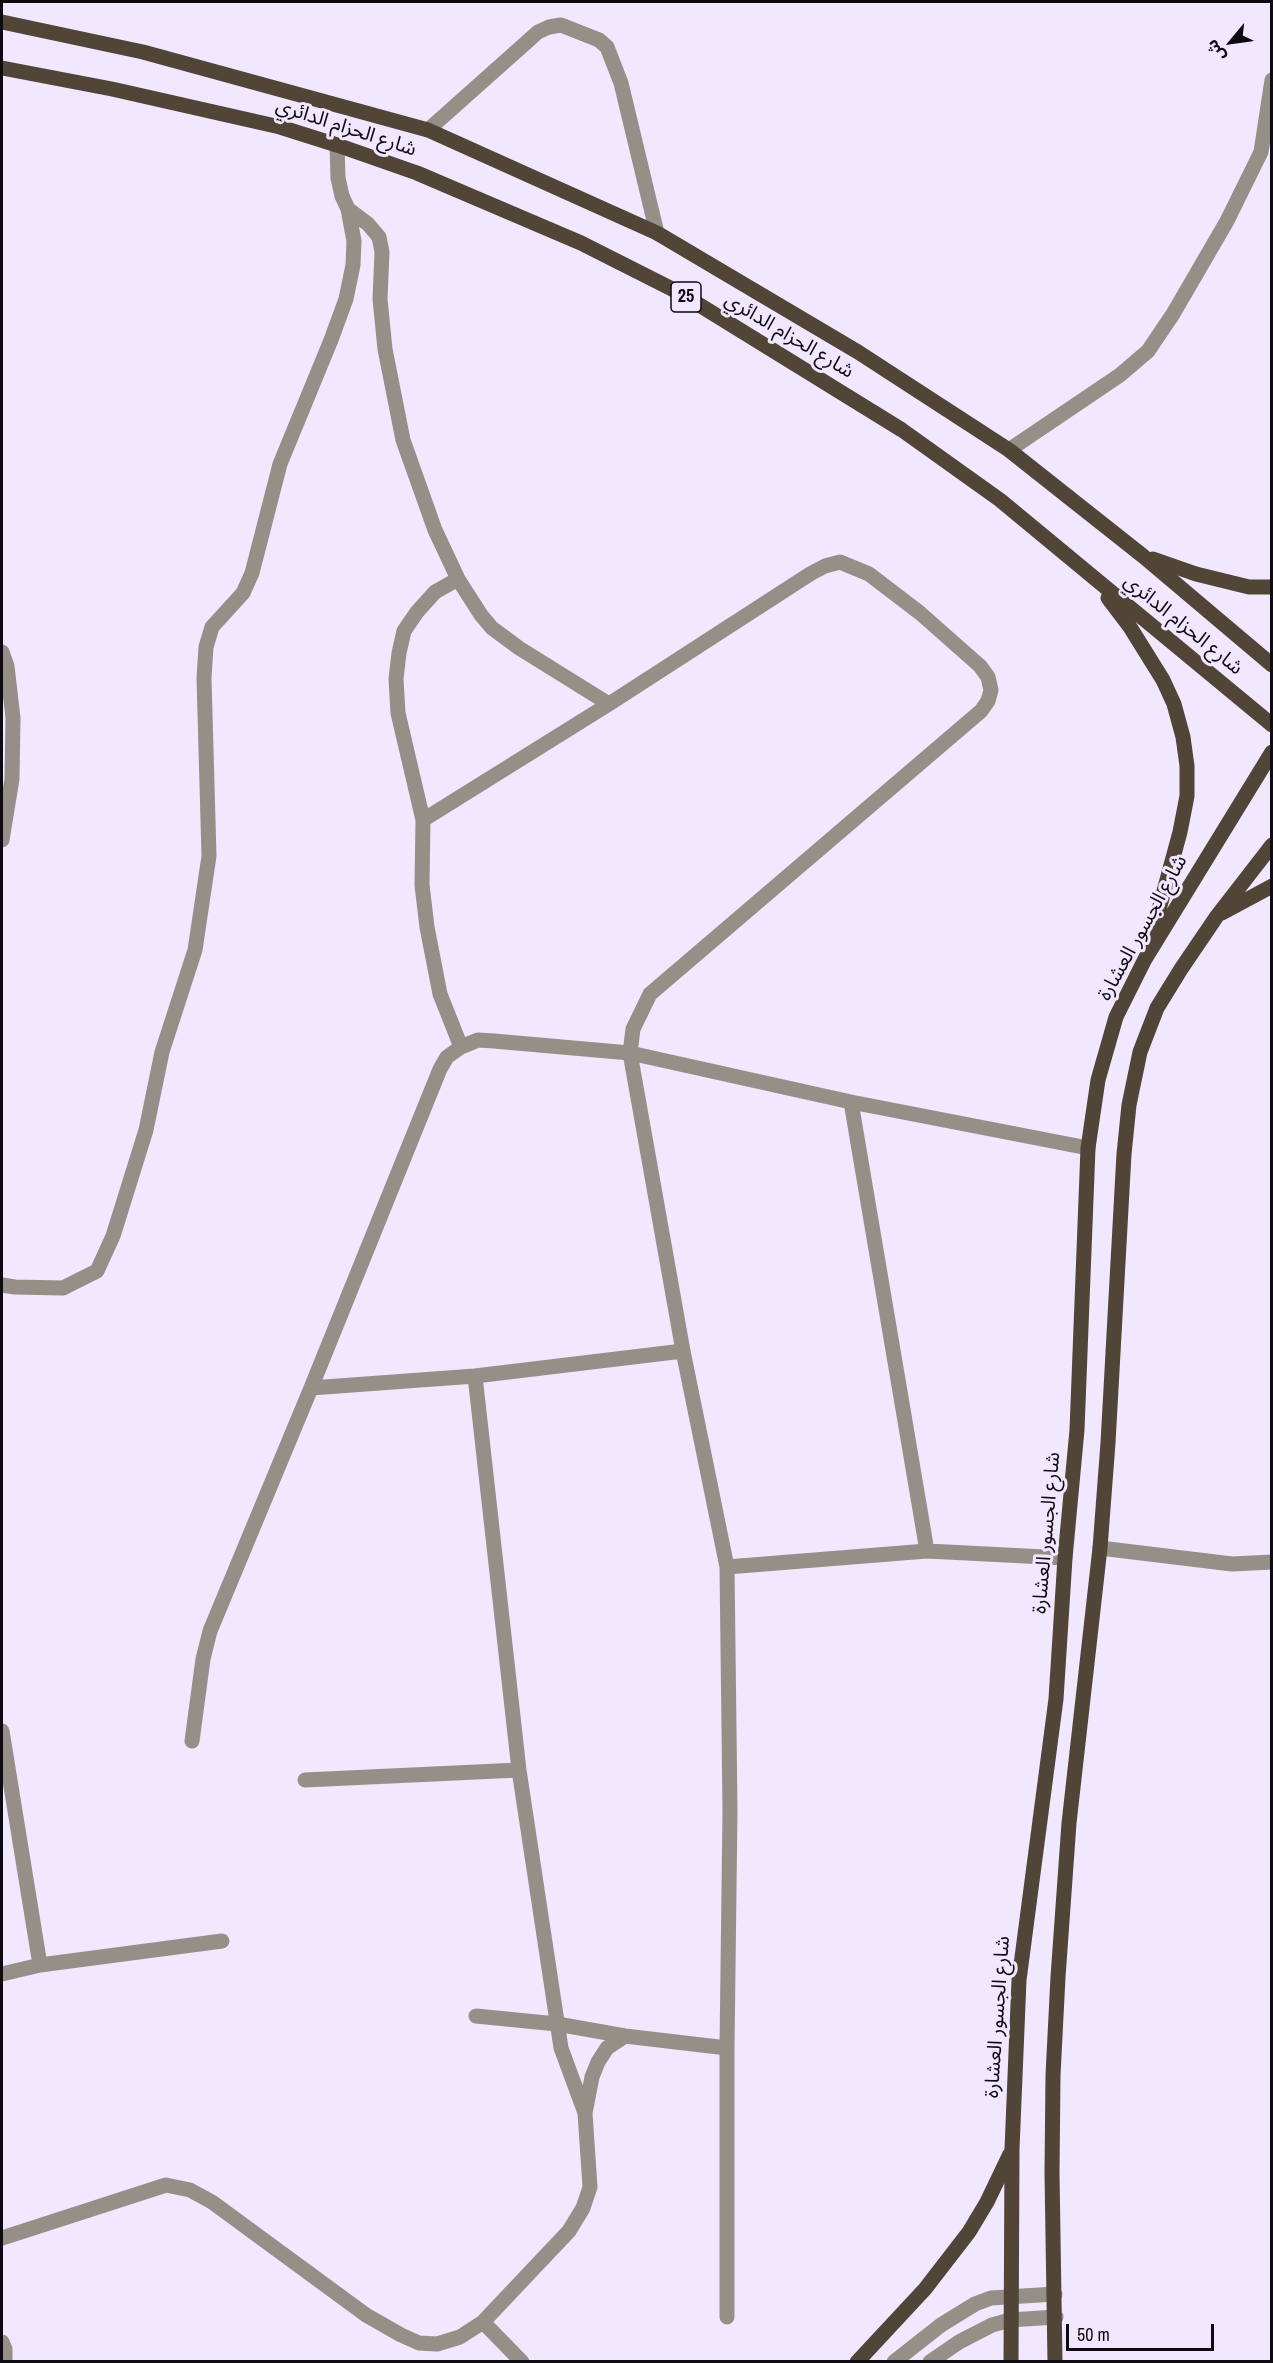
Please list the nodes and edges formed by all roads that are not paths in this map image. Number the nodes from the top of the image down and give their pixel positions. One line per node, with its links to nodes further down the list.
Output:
1 (2, 22): 4 (main road, شارع الحزام الدائري / 25)
2 (2, 68): 5 (main road, شارع الحزام الدائري / 25)
3 (1272, 80): 8 (street)
4 (428, 130): 7 (main road, شارع الحزام الدائري / 25); 7 (street)
5 (337, 145): 6 (street); 10 (main road, شارع الحزام الدائري / 25)
6 (348, 209): 11 (street); 28 (street)
7 (657, 233): 8 (main road, شارع الحزام الدائري / 25)
8 (1009, 450): 9 (main road, شارع الحزام الدائري / 25)
9 (1143, 556): 12 (main road); 14 (main road, شارع الحزام الدائري / 25)
10 (1092, 577): 16 (main road, شارع الحزام الدائري / 25); 23 (main road)
11 (458, 579): 15 (street); 18 (street)
12 (1272, 587)
13 (2, 652): 19 (street)
14 (1272, 665)
15 (609, 704): 18 (street); 25 (street)
16 (1272, 725)
17 (1272, 752): 23 (main road, شارع الجسور العشارة)
18 (423, 820): 24 (street)
19 (2, 840)
20 (1272, 845): 22 (main road)
21 (1272, 886): 22 (main road)
22 (1217, 916): 32 (main road)
23 (1145, 959): 27 (main road, شارع الجسور العشارة)
24 (461, 1047): 25 (street); 31 (street)
25 (630, 1053): 26 (street); 29 (street)
26 (851, 1102): 27 (street); 33 (street)
27 (1088, 1148): 34 (main road, شارع الجسور العشارة)
28 (2, 1285)
29 (683, 1351): 30 (street); 36 (street)
30 (475, 1376): 31 (street); 39 (street)
31 (311, 1388): 38 (street)
32 (1100, 1548): 35 (street); 51 (main road)
33 (927, 1551): 34 (street); 36 (street)
34 (1065, 1558): 49 (main road, شارع الجسور العشارة)
35 (1272, 1562)
36 (727, 1567): 47 (street)
37 (2, 1731): 42 (street)
38 (192, 1741)
39 (519, 1770): 40 (street); 45 (street)
40 (305, 1780)
41 (222, 1941): 42 (street)
42 (40, 1965): 43 (street)
43 (2, 1974)
44 (476, 2016): 45 (street)
45 (557, 2024): 46 (street); 48 (street)
46 (625, 2036): 47 (street); 48 (street)
47 (727, 2048): 53 (street)
48 (585, 2113): 56 (street)
49 (1012, 2149): 52 (main road, شارع الجسور العشارة); 60 (main road)
50 (2, 2238): 56 (street)
51 (1055, 2294): 52 (street); 54 (main road)
52 (1010, 2296): 55 (main road, شارع الجسور العشارة); 61 (street)
53 (727, 2317)
54 (1056, 2317): 55 (street); 64 (main road)
55 (1010, 2320): 62 (street); 63 (main road, شارع الجسور العشارة)
56 (483, 2322): 59 (street)
57 (2, 2342): 58 (street)
58 (5, 2361)
59 (522, 2361)
60 (857, 2361)
61 (894, 2361)
62 (930, 2361)
63 (1011, 2361)
64 (1055, 2361)

